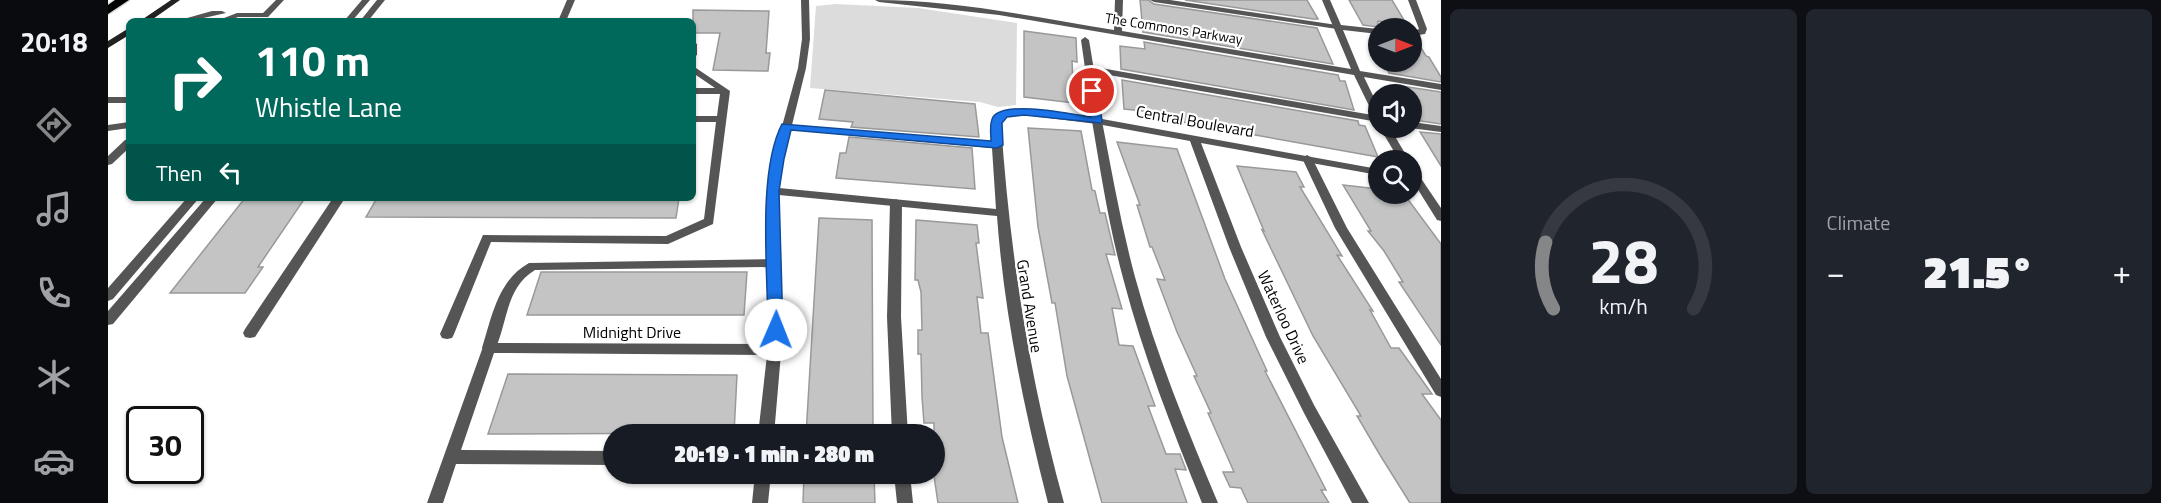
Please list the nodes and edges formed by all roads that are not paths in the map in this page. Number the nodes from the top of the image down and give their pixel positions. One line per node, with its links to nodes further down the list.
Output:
1 (123, 0): 13 (highway)
2 (176, 0): 15 (main road)
3 (280, 0): 14 (street)
4 (366, 0): 17 (street)
5 (381, 0): 18 (street)
6 (571, 0): 19 (street)
7 (805, 0): 44 (street)
8 (879, 0): 23 (street, The Commons Parkway)
9 (1119, 0): 23 (street)
10 (1154, 0): 21 (street)
11 (1326, 0): 21 (street)
12 (1412, 0): 20 (street)
13 (108, 10)
14 (223, 16): 16 (street)
15 (149, 18)
16 (192, 18)
17 (351, 18)
18 (366, 18)
19 (563, 18)
20 (1419, 18)
21 (1337, 27): 22 (street); 29 (street)
22 (1368, 30)
23 (1118, 32): 29 (street, The Commons Parkway)
24 (126, 33): 26 (main road)
25 (1084, 40): 27 (street)
26 (108, 45)
27 (1089, 69): 38 (street); 41 (street)
28 (696, 71): 33 (street)
29 (1356, 71): 30 (street, The Commons Parkway); 31 (street, The Commons Parkway); 34 (street)
30 (1441, 80)
31 (1441, 87)
32 (696, 91): 33 (street)
33 (725, 91): 40 (street)
34 (1368, 94)
35 (108, 100): 36 (street)
36 (126, 100)
37 (1004, 114): 41 (street, Central Boulevard); 49 (street, Grand Avenue)
38 (1368, 117)
39 (696, 119): 40 (street)
40 (722, 119): 65 (street)
41 (1097, 121): 47 (street, Central Boulevard); 79 (street)
42 (126, 125): 45 (street)
43 (1422, 126): 46 (street)
44 (786, 127): 49 (street); 54 (street)
45 (108, 128)
46 (1441, 129)
47 (1194, 138): 50 (street, Central Boulevard); 80 (street, Waterloo Drive)
48 (126, 145): 51 (street)
49 (997, 145): 59 (street, Grand Avenue)
50 (1307, 159): 52 (street, Central Boulevard); 68 (street)
51 (108, 162)
52 (1368, 170)
53 (1422, 190): 60 (street)
54 (773, 191): 58 (street); 61 (street)
55 (190, 201): 62 (street)
56 (209, 201): 63 (street)
57 (337, 201): 64 (street)
58 (896, 203): 59 (street); 70 (street)
59 (1001, 213): 78 (street, Grand Avenue)
60 (1441, 218)
61 (773, 263): 66 (street); 67 (street)
62 (108, 296)
63 (108, 320)
64 (250, 333)
65 (447, 334)
66 (489, 348): 67 (street, Midnight Drive); 71 (street)
67 (774, 350): 69 (street)
68 (1441, 391)
69 (767, 424)
70 (899, 424)
71 (451, 457): 72 (street); 75 (street)
72 (603, 458)
73 (762, 484): 76 (street)
74 (903, 484): 77 (street)
75 (435, 503)
76 (760, 503)
77 (905, 503)
78 (1056, 503)
79 (1210, 503)
80 (1361, 503)

